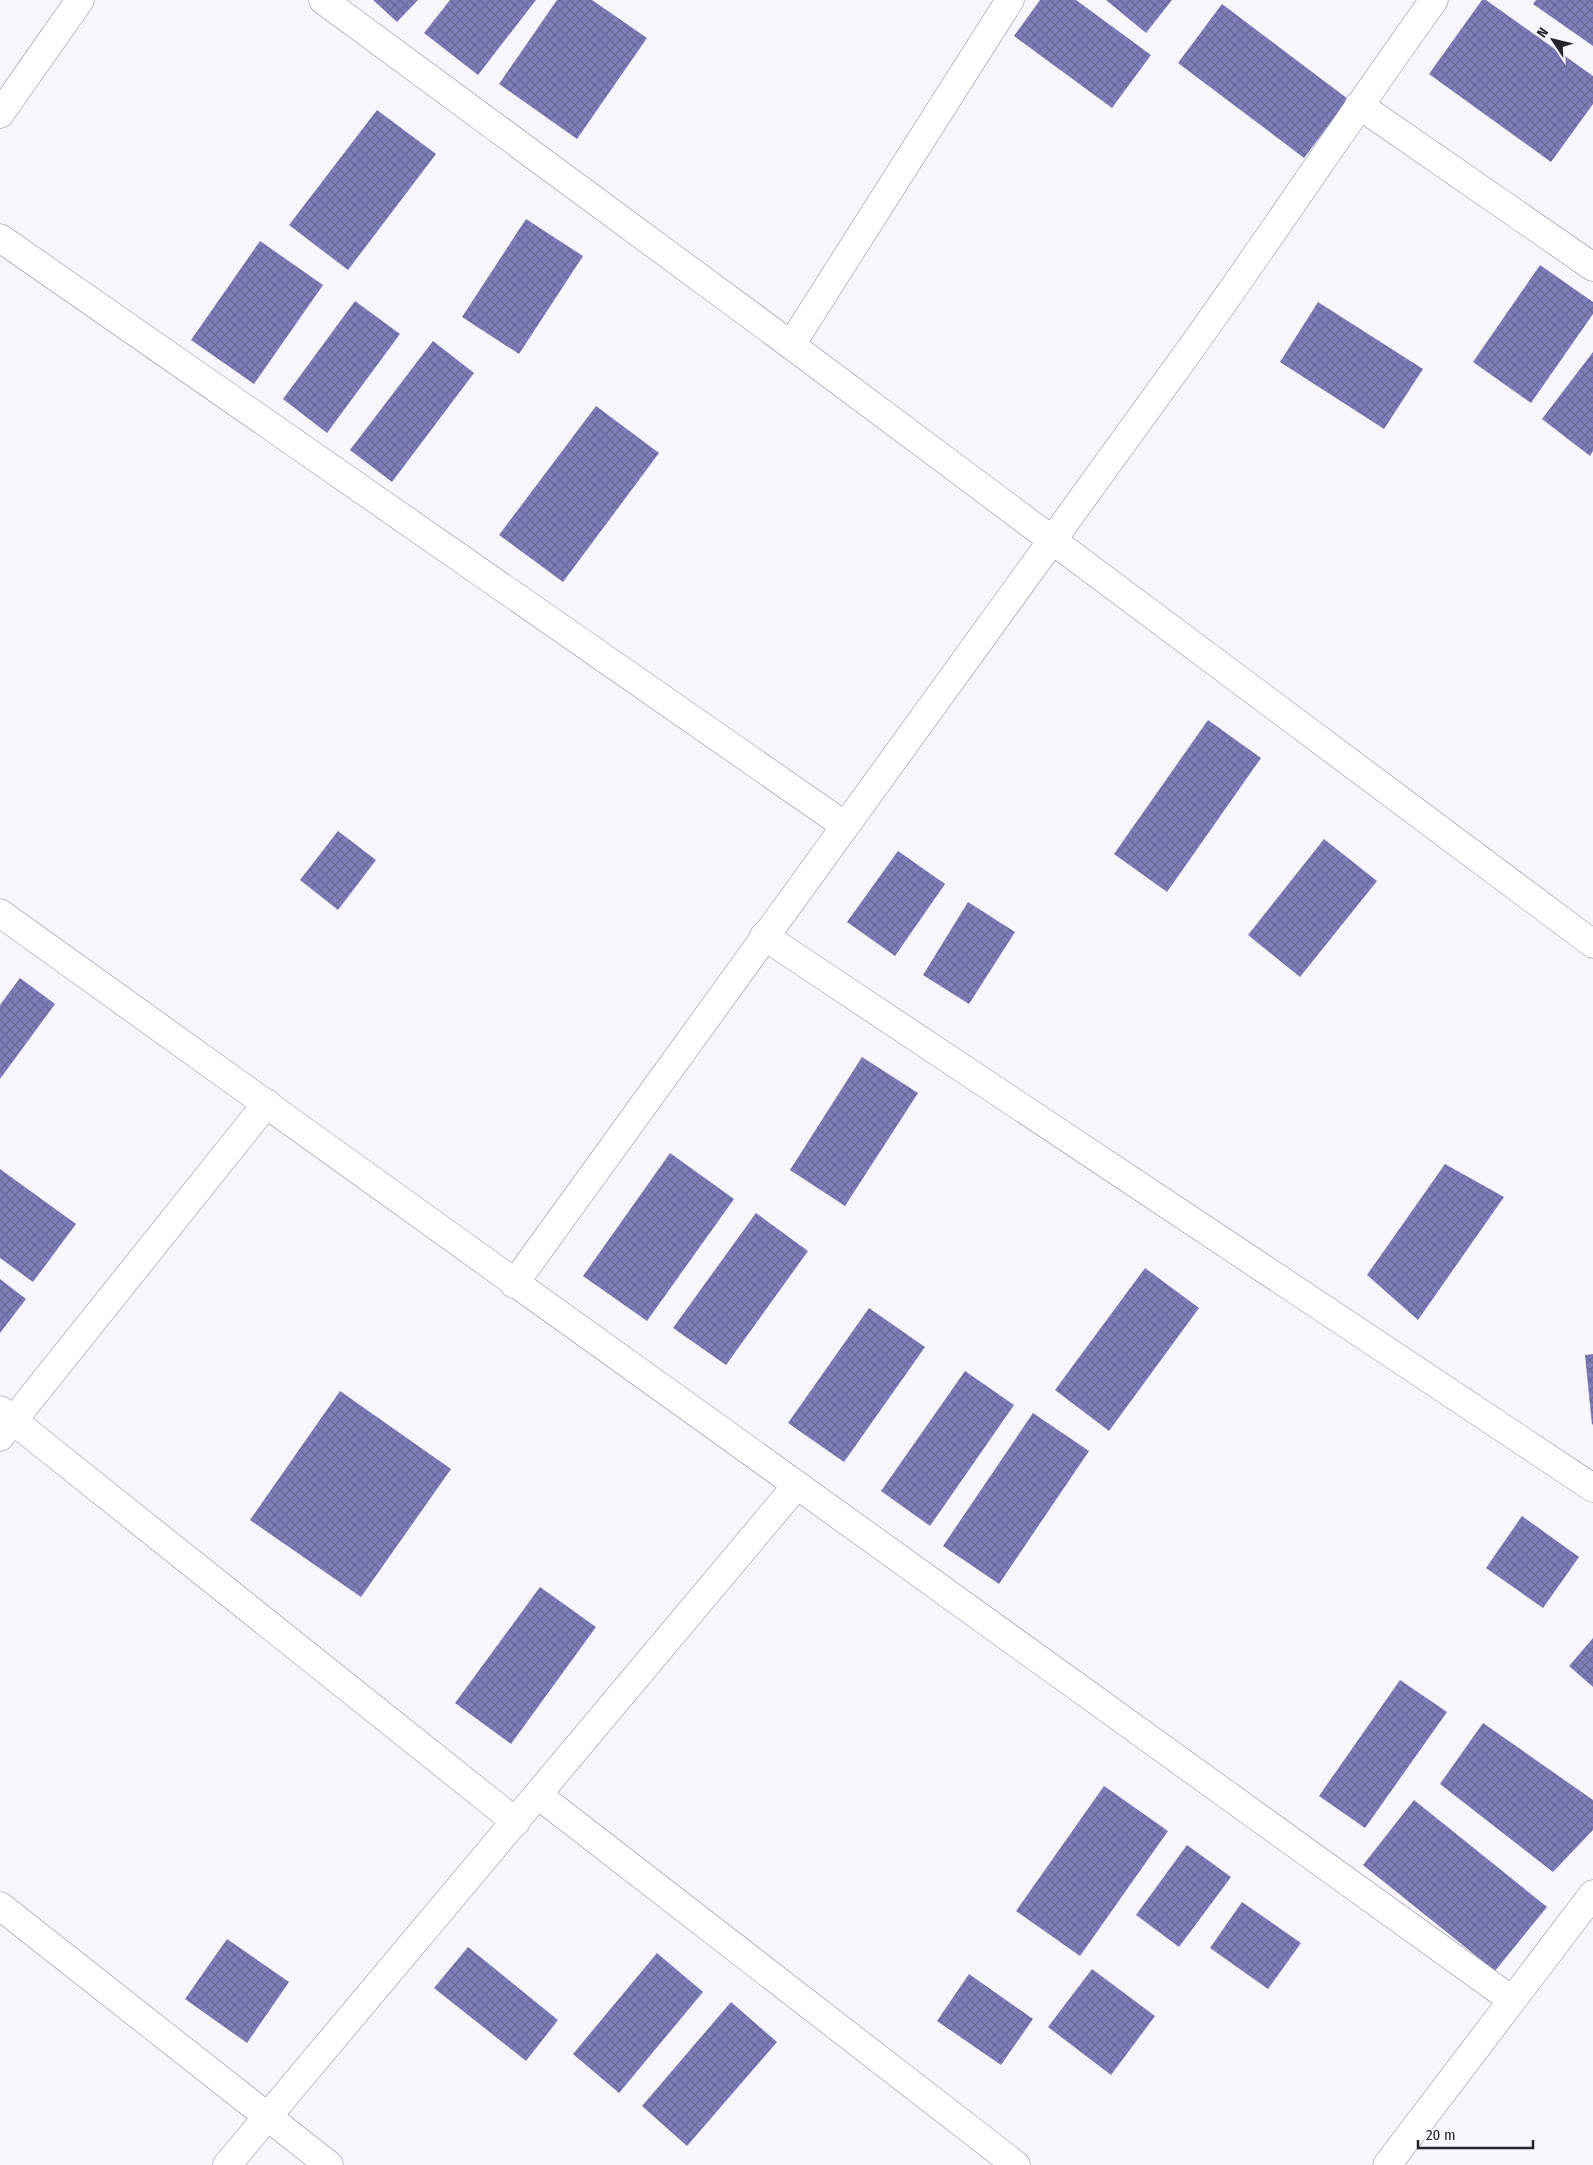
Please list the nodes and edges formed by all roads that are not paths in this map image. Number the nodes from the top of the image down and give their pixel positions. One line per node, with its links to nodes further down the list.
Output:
1 (80, 0): 6 (street)
2 (323, 0): 9 (street)
3 (1010, 0): 9 (street)
4 (1434, 0): 5 (street)
5 (1359, 104): 8 (street); 10 (street)
6 (0, 114)
7 (0, 238): 11 (street)
8 (1593, 267)
9 (791, 345): 10 (street)
10 (1051, 541): 11 (street); 14 (street)
11 (844, 826): 13 (street)
12 (0, 913): 15 (street)
13 (764, 936): 16 (street); 19 (street)
14 (1593, 944)
15 (267, 1103): 16 (street); 17 (street)
16 (514, 1284): 18 (street)
17 (4, 1422): 21 (street)
18 (797, 1485): 20 (street); 24 (street)
19 (1593, 1488)
20 (538, 1795): 21 (street); 28 (street)
21 (516, 1822): 25 (street)
22 (1593, 1894): 24 (street)
23 (0, 1906): 25 (street)
24 (1512, 2000): 29 (street)
25 (269, 2118): 26 (street); 27 (street)
26 (227, 2165)
27 (330, 2165)
28 (1016, 2165)
29 (1387, 2165)

